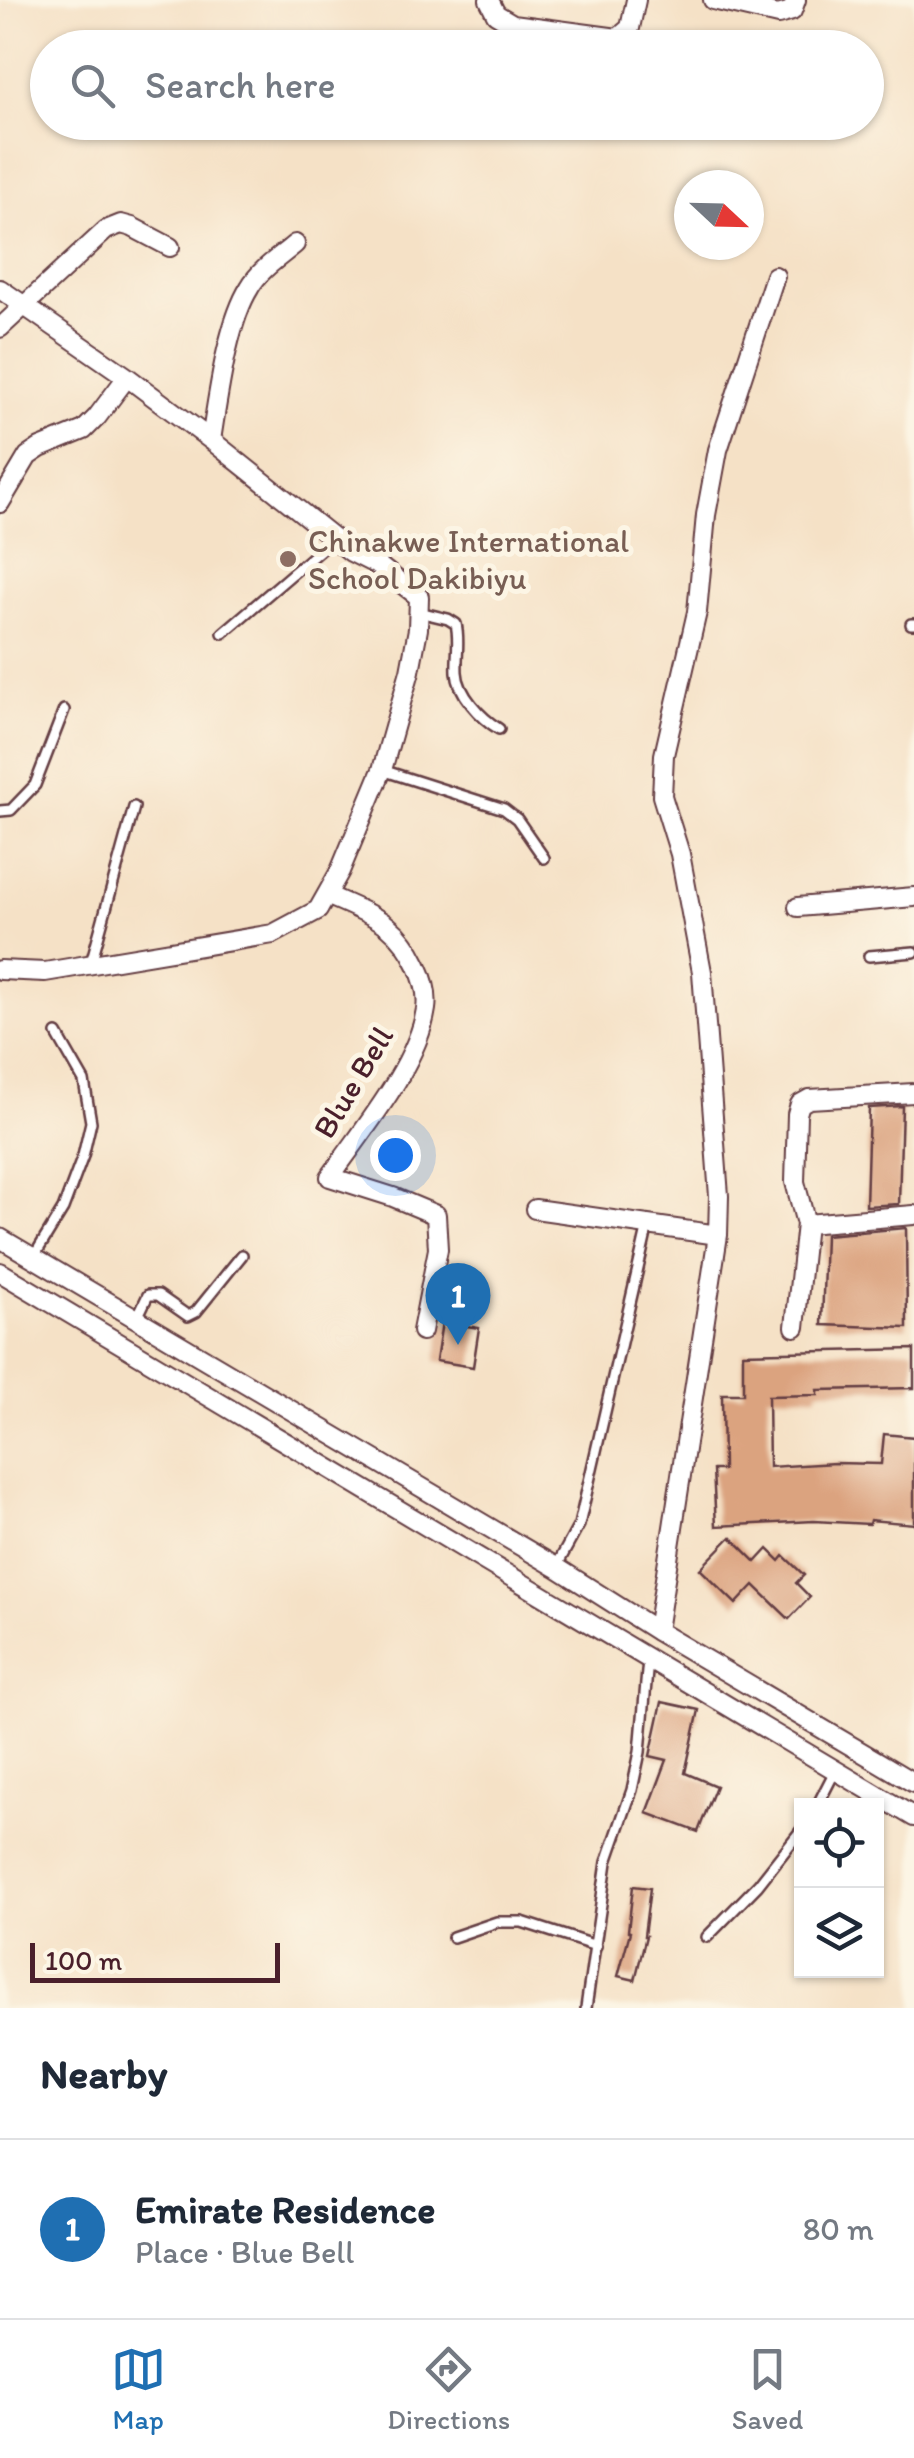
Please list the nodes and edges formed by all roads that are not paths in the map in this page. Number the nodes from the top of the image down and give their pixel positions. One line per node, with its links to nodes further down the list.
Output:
1 (490, 0): 5 (street)
2 (636, 0): 6 (street)
3 (713, 0): 4 (street)
4 (796, 0)
5 (548, 30)
6 (628, 30)
7 (295, 244): 14 (street)
8 (170, 247): 11 (street)
9 (775, 276): 38 (street)
10 (0, 289): 11 (street)
11 (24, 306): 12 (street); 13 (street)
12 (0, 328)
13 (127, 377): 14 (street); 15 (street)
14 (210, 440): 16 (street)
15 (0, 503)
16 (334, 538): 17 (street); 18 (lane)
17 (419, 612): 20 (lane); 21 (street)
18 (224, 633)
19 (64, 710): 23 (lane)
20 (499, 729)
21 (382, 770): 24 (lane); 25 (street)
22 (134, 807): 30 (lane)
23 (0, 811)
24 (544, 858)
25 (327, 894): 30 (street); 45 (street, Blue Bell)
26 (914, 897): 27 (street)
27 (798, 907)
28 (914, 952): 29 (lane)
29 (869, 956)
30 (92, 964): 31 (street)
31 (0, 970)
32 (57, 1034): 41 (lane)
33 (914, 1093): 36 (street)
34 (535, 1210): 37 (street)
35 (914, 1215): 36 (street)
36 (806, 1224): 44 (street)
37 (648, 1225): 38 (street); 46 (lane)
38 (718, 1235): 47 (street)
39 (0, 1238): 41 (street)
40 (242, 1255): 43 (lane)
41 (33, 1258): 43 (street)
42 (0, 1272): 48 (street)
43 (136, 1320): 46 (street)
44 (795, 1326)
45 (422, 1331)
46 (556, 1567): 47 (street)
47 (657, 1631): 50 (street)
48 (648, 1657): 49 (street); 56 (lane)
49 (835, 1771): 51 (lane); 52 (street)
50 (914, 1784)
51 (822, 1798)
52 (914, 1818)
53 (794, 1840): 54 (lane)
54 (707, 1937)
55 (453, 1938): 56 (lane)
56 (596, 1946): 57 (lane)
57 (586, 2008)

